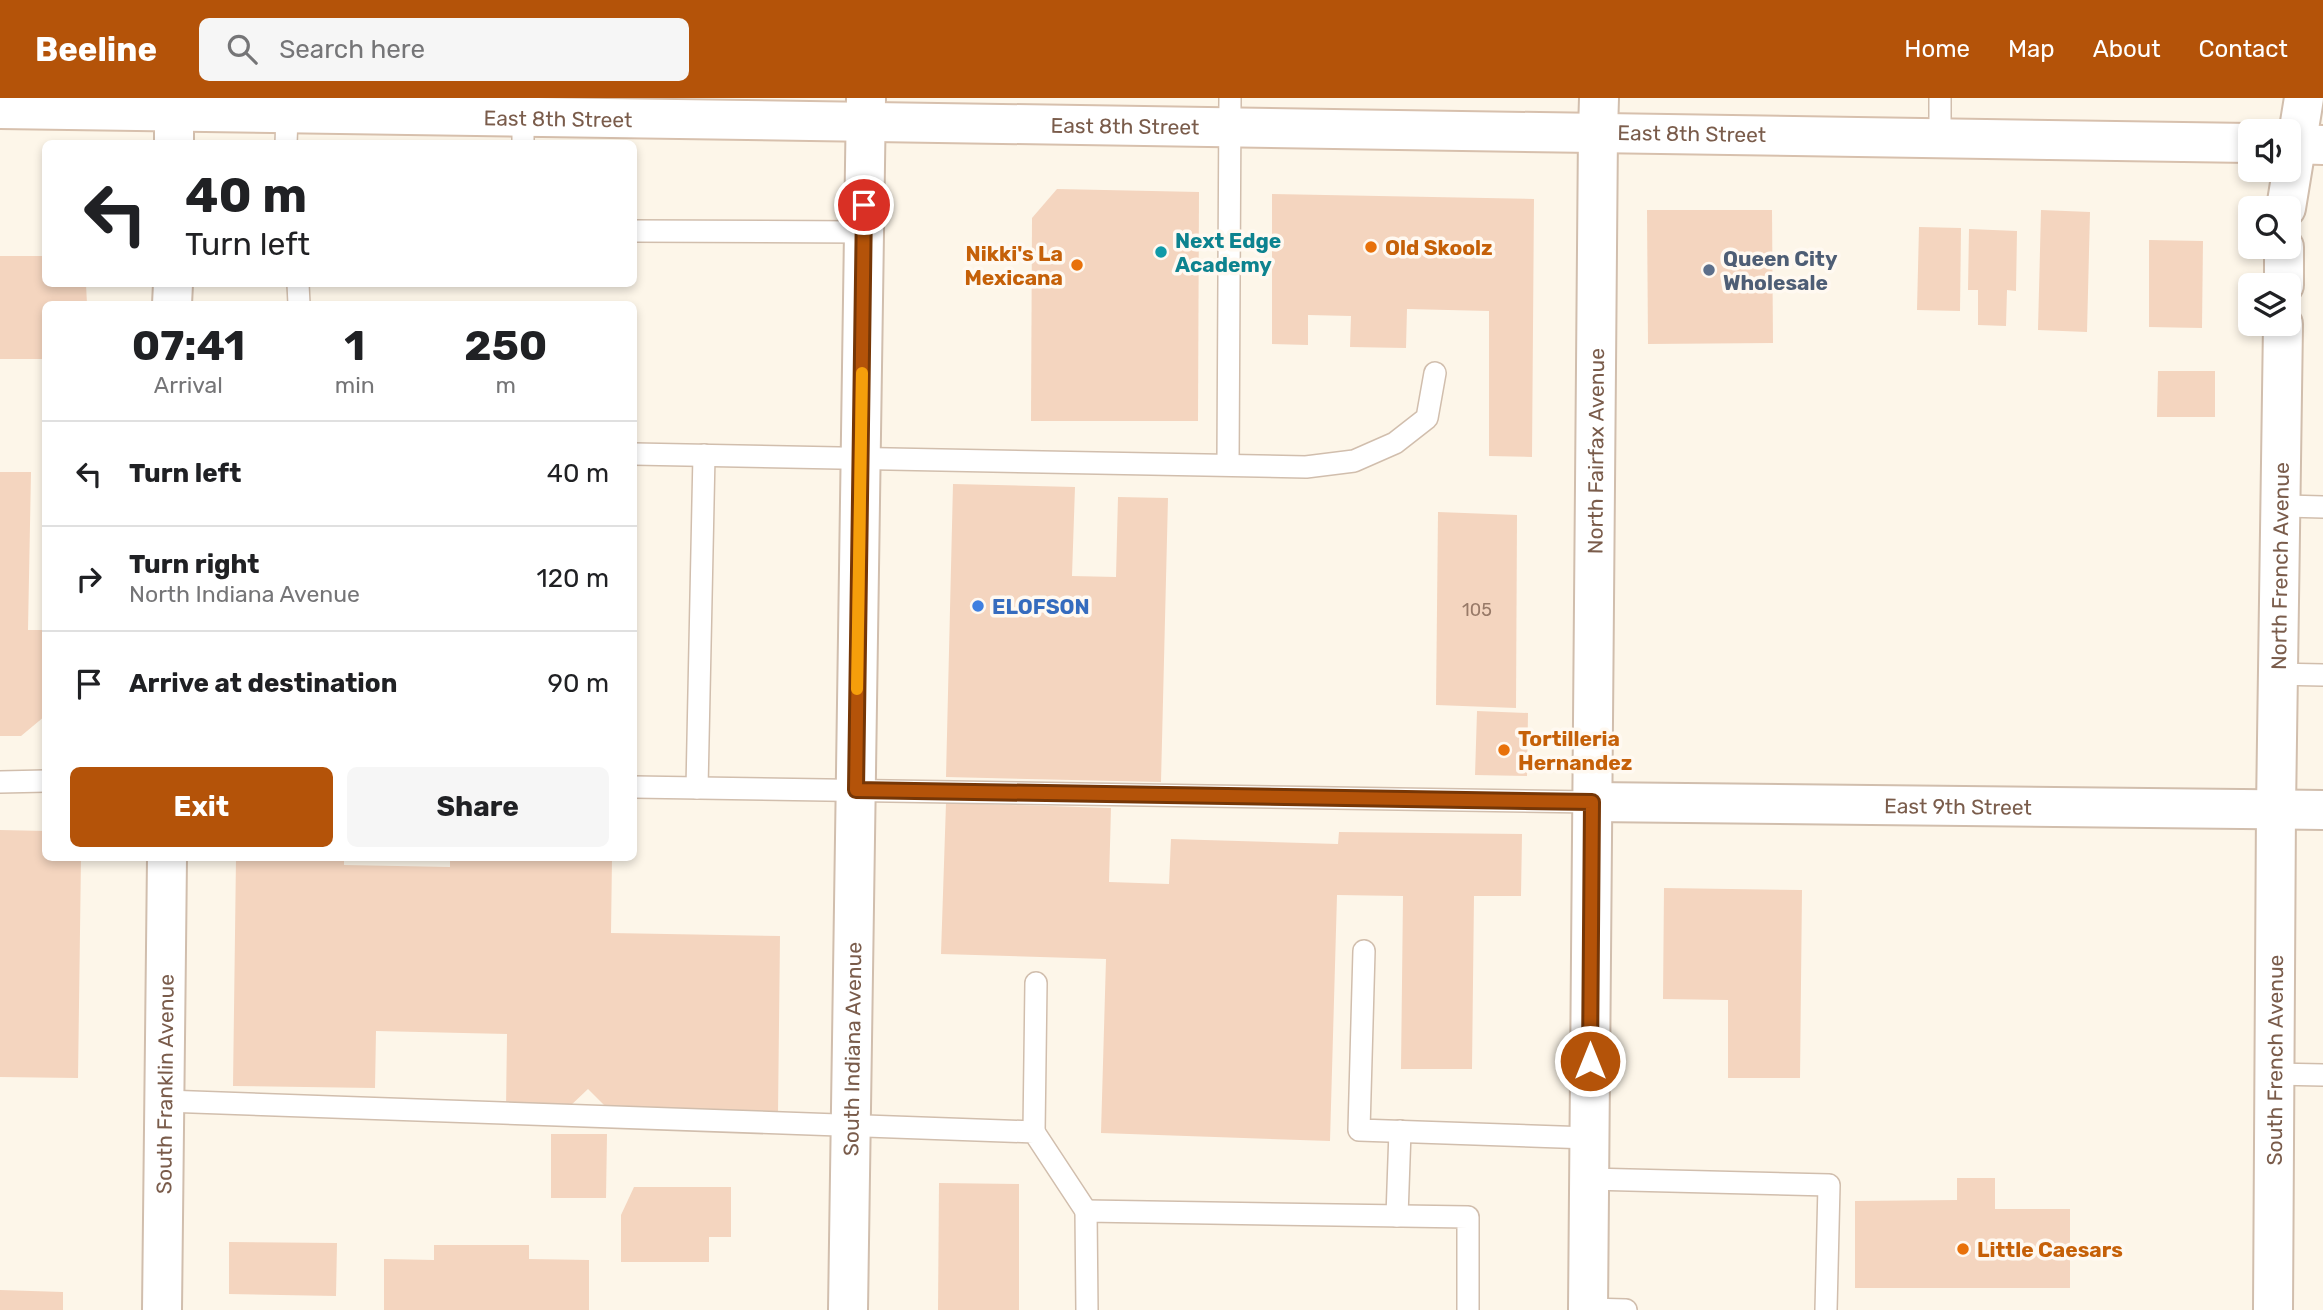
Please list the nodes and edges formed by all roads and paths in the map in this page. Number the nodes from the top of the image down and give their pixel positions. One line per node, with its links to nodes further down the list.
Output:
1 (1941, 98): 11 (lane)
2 (2304, 98): 13 (street)
3 (0, 109): 7 (street, East 8th Street)
4 (866, 110): 5 (street, East 8th Street); 10 (street, East 8th Street); 16 (street, South Indiana Avenue)
5 (1229, 112): 6 (street, East 8th Street); 22 (lane)
6 (1598, 114): 11 (street, East 8th Street); 32 (street, North Fairfax Avenue)
7 (174, 118): 8 (street, East 8th Street)
8 (305, 118): 9 (street, East 8th Street)
9 (523, 120): 10 (street, East 8th Street)
10 (624, 131)
11 (1940, 137): 12 (street, East 8th Street)
12 (2238, 143)
13 (2303, 144): 14 (street)
14 (2289, 196)
15 (637, 231): 16 (lane)
16 (864, 232): 21 (street, South Indiana Avenue)
17 (2283, 336): 23 (street, North French Avenue)
18 (1435, 373): 22 (lane)
19 (637, 454): 20 (lane)
20 (704, 455): 21 (lane); 30 (lane)
21 (860, 458): 22 (lane); 31 (street, South Indiana Avenue)
22 (1228, 464)
23 (2281, 506): 24 (lane); 25 (street, North French Avenue)
24 (2323, 507)
25 (2280, 674): 26 (lane); 33 (street, North French Avenue)
26 (2323, 676)
27 (0, 782): 28 (lane)
28 (42, 782)
29 (637, 787): 30 (lane)
30 (697, 788): 31 (lane)
31 (856, 790): 32 (lane); 41 (street, South Indiana Avenue)
32 (1592, 802): 33 (street, East 9th Street); 44 (street, North Fairfax Avenue)
33 (2276, 809): 34 (street, East 9th Street); 38 (street, South French Avenue)
34 (2323, 810)
35 (167, 861): 40 (street, South Franklin Avenue)
36 (1364, 951): 42 (lane)
37 (1037, 983): 43 (lane)
38 (2276, 1074): 39 (lane); 55 (street, South French Avenue)
39 (2323, 1075)
40 (164, 1101): 41 (lane); 49 (street, South Franklin Avenue)
41 (850, 1126): 43 (lane); 50 (street, South Indiana Avenue)
42 (1400, 1131): 44 (lane); 47 (lane)
43 (1034, 1132): 46 (lane)
44 (1589, 1138): 45 (street, North Fairfax Avenue)
45 (1589, 1179): 48 (street, North Fairfax Avenue); 54 (lane)
46 (1086, 1211): 47 (lane); 51 (lane)
47 (1397, 1216): 52 (lane)
48 (1588, 1309): 53 (lane)
49 (162, 1310)
50 (848, 1310)
51 (1087, 1310)
52 (1468, 1310)
53 (1626, 1310)
54 (1826, 1310)
55 (2273, 1310)

